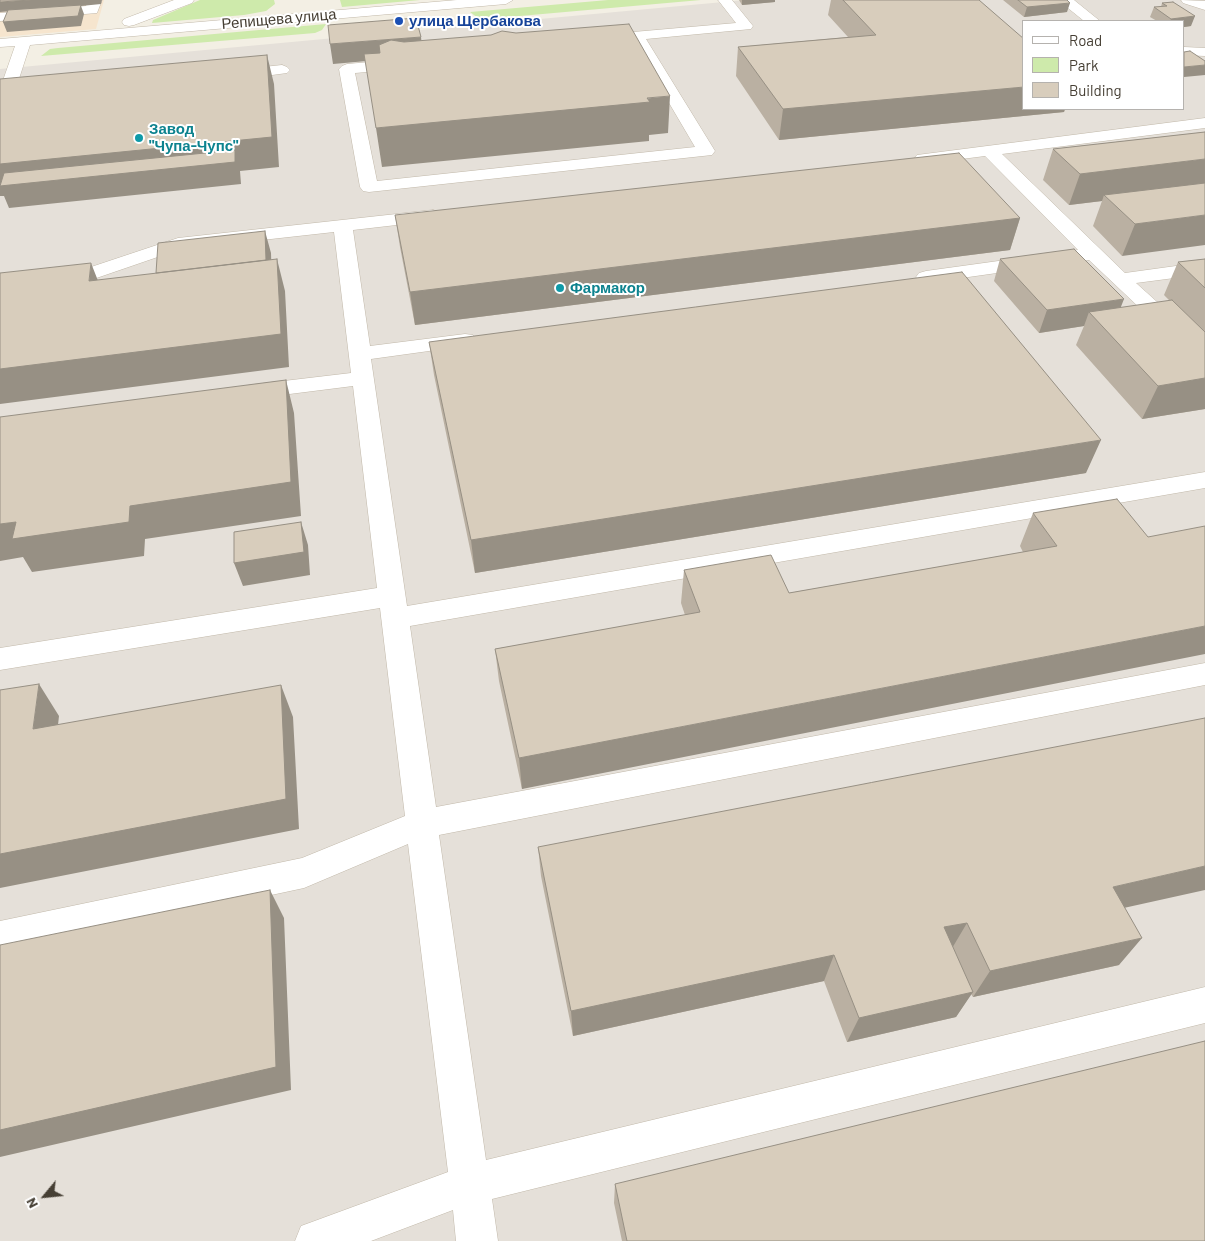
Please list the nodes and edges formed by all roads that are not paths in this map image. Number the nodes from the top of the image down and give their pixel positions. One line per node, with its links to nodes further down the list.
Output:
1 (7, 0): 15 (street)
2 (29, 0): 14 (street)
3 (94, 0): 11 (street)
4 (186, 0): 19 (street, Репищева улица)
5 (288, 0): 16 (street)
6 (506, 0): 16 (street, Репищева улица)
7 (725, 0): 18 (street)
8 (1065, 0): 17 (street)
9 (1188, 0): 12 (street)
10 (1202, 0): 12 (street)
11 (71, 6): 13 (street)
12 (1205, 6)
13 (49, 7): 14 (street)
14 (24, 15): 15 (street)
15 (0, 17)
16 (293, 18): 19 (street, Репищева улица)
17 (1093, 20)
18 (636, 35): 20 (street); 25 (street)
19 (82, 36): 21 (street, Репищева улица)
20 (587, 40)
21 (24, 41): 22 (street, Репищева улица); 29 (street)
22 (0, 43)
23 (1185, 51): 24 (street)
24 (1205, 52)
25 (416, 62)
26 (282, 70): 27 (street)
27 (223, 76)
28 (35, 94): 29 (street)
29 (3, 97)
30 (1205, 123): 31 (street)
31 (989, 151): 32 (street); 35 (street)
32 (911, 160)
33 (451, 214): 34 (street)
34 (343, 226): 39 (street); 42 (street)
35 (1093, 254): 37 (street); 38 (street)
36 (1205, 268): 38 (street)
37 (908, 279)
38 (1121, 279): 41 (street)
39 (0, 287)
40 (487, 337): 42 (street)
41 (1205, 357)
42 (361, 366): 43 (street); 45 (street)
43 (226, 396)
44 (1205, 480): 45 (street)
45 (393, 607): 46 (street); 48 (street)
46 (0, 659)
47 (1205, 674): 48 (street)
48 (422, 824): 49 (street); 51 (street)
49 (0, 937)
50 (1205, 1005): 51 (street)
51 (470, 1184): 52 (street); 53 (street)
52 (316, 1241)
53 (477, 1241)

